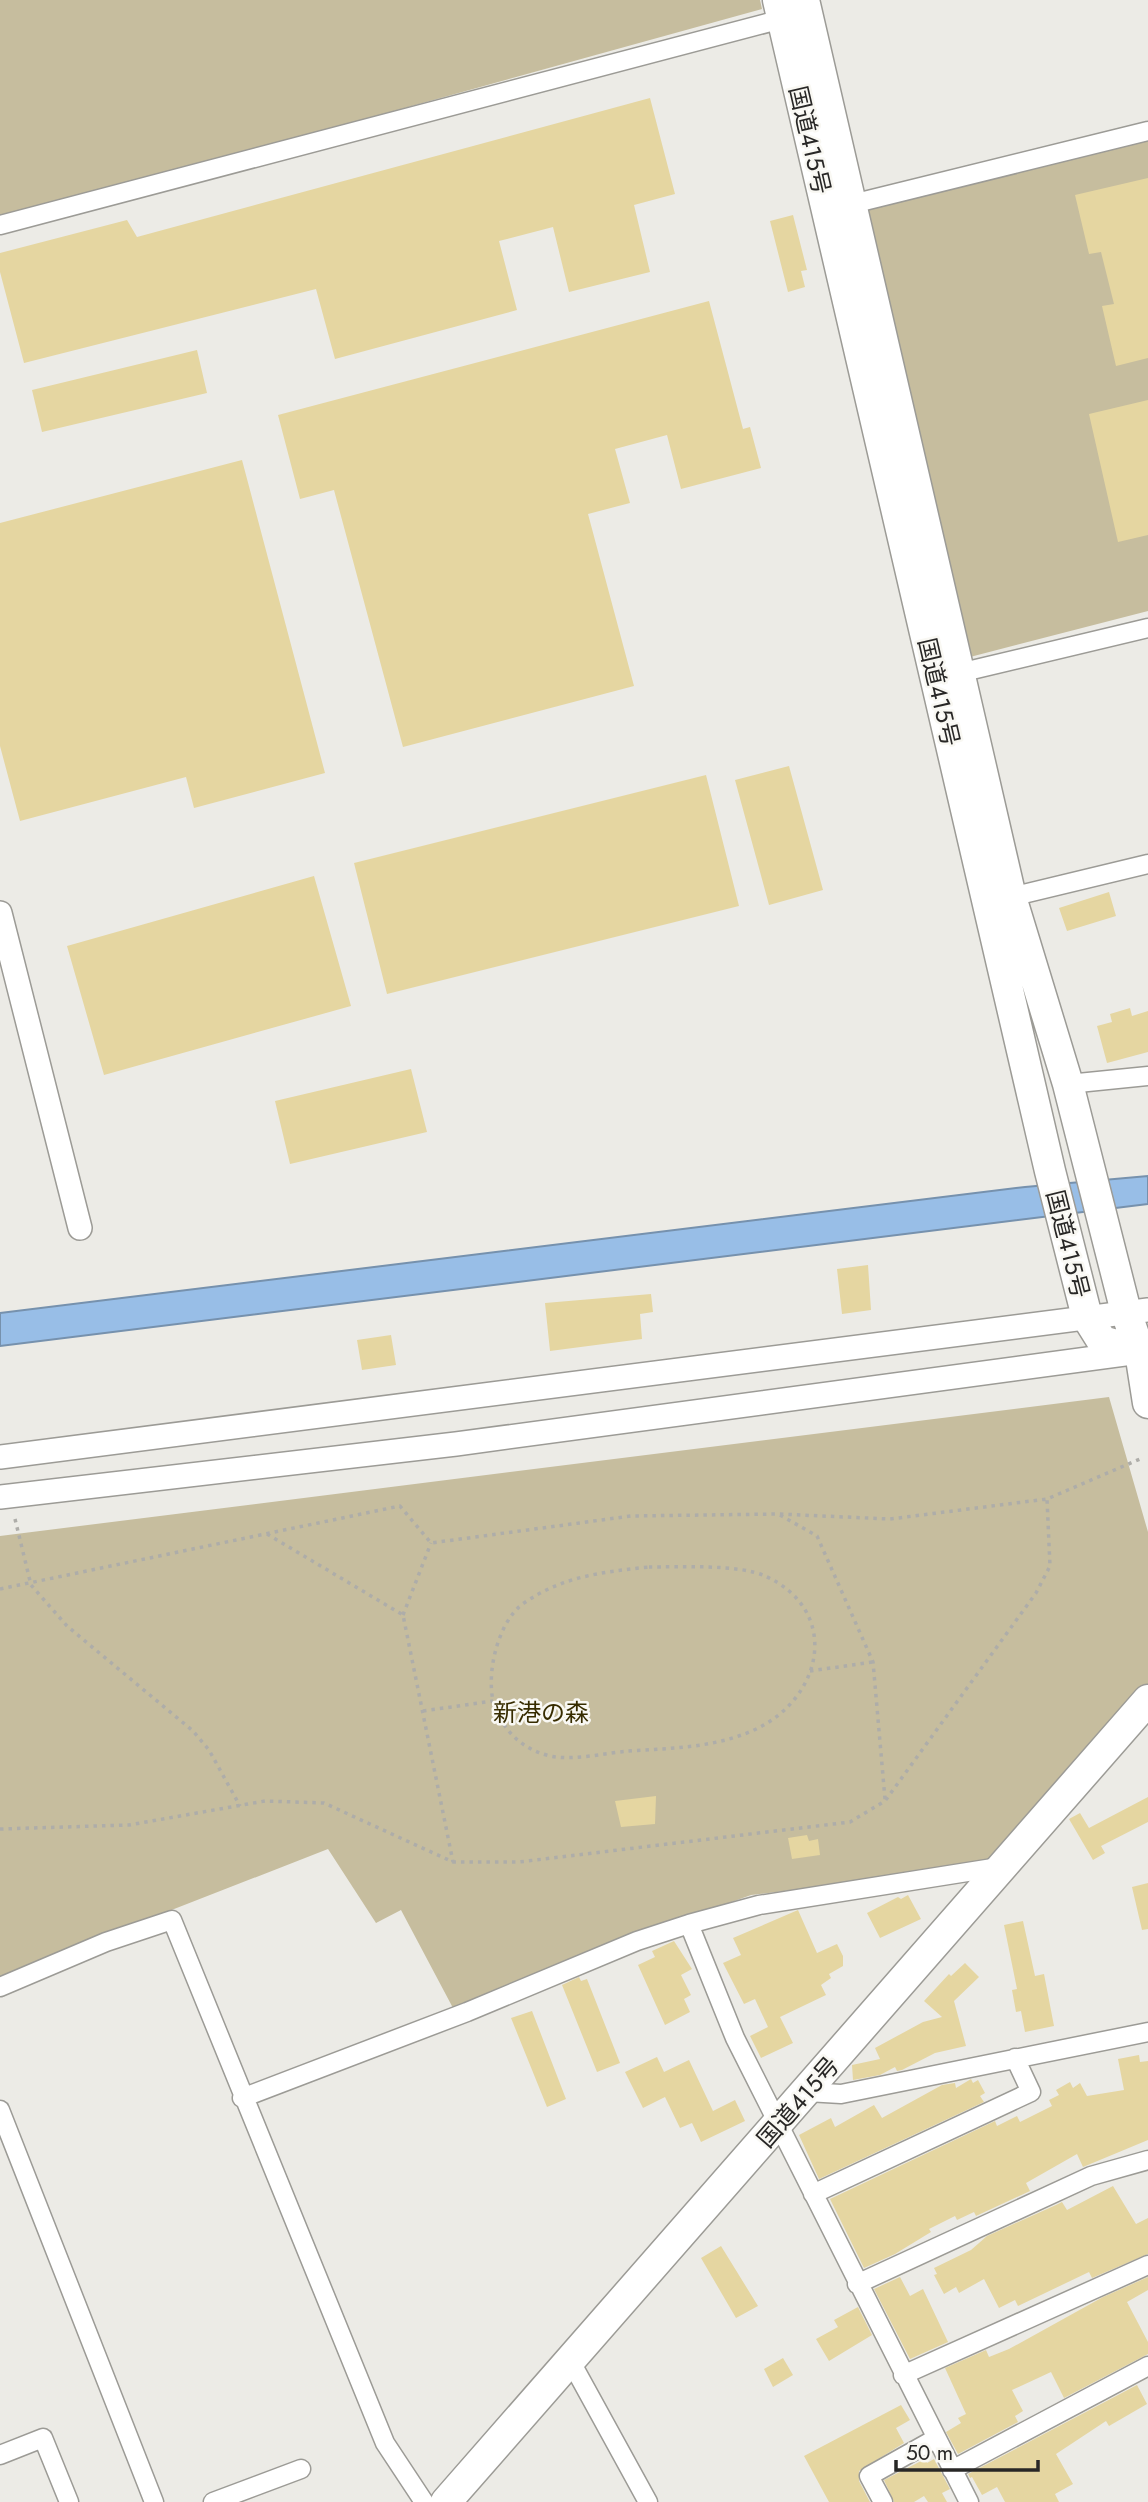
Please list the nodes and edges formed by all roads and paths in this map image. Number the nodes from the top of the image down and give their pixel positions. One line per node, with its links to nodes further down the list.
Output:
1 (788, 6): 3 (highway, 国道415号); 4 (street); 14 (highway, 国道415号)
2 (1148, 131): 3 (street)
3 (852, 204): 6 (highway, 国道415号)
4 (0, 225)
5 (1148, 628): 6 (street)
6 (959, 673): 8 (highway, 国道415号)
7 (1148, 864): 8 (street)
8 (1011, 897): 11 (highway, 国道415号)
9 (0, 913): 12 (street)
10 (1148, 1076): 11 (street)
11 (1068, 1084): 13 (highway, 国道415号)
12 (80, 1228)
13 (1137, 1311): 14 (street); 15 (highway, 国道415号)
14 (1087, 1317): 15 (highway, 国道415号); 17 (street)
15 (1144, 1352): 16 (highway, 国道415号); 19 (street)
16 (1148, 1403)
17 (0, 1457)
18 (1140, 1459): 20 (path)
19 (0, 1497)
20 (1047, 1499): 21 (path); 33 (path)
21 (778, 1514): 24 (path); 28 (path)
22 (15, 1519): 25 (path)
23 (267, 1534): 24 (path); 25 (path); 27 (path)
24 (431, 1543): 27 (path)
25 (32, 1585): 26 (path); 34 (path)
26 (0, 1589)
27 (403, 1615): 32 (path)
28 (873, 1662): 29 (path); 33 (path)
29 (810, 1671): 31 (path); 31 (path)
30 (1148, 1700): 37 (highway, 国道415号)
31 (493, 1701): 32 (path)
32 (422, 1711): 36 (path)
33 (885, 1801): 36 (path)
34 (240, 1806): 35 (path); 36 (path)
35 (0, 1829)
36 (453, 1862)
37 (999, 1867): 38 (street); 42 (highway, 国道415号)
38 (689, 1924): 43 (street); 45 (street)
39 (0, 1987): 43 (street)
40 (1148, 2032): 41 (street)
41 (1016, 2058): 42 (street); 47 (street)
42 (807, 2092): 45 (highway, 国道415号)
43 (242, 2098): 60 (street)
44 (0, 2110): 58 (street)
45 (779, 2126): 47 (street); 50 (highway, 国道415号)
46 (1148, 2160): 49 (street)
47 (813, 2194): 49 (street)
48 (1148, 2265): 52 (street)
49 (857, 2284): 52 (street)
50 (570, 2360): 61 (highway, 国道415号); 62 (street)
51 (1148, 2366): 56 (street)
52 (903, 2375): 53 (street)
53 (935, 2439): 56 (street); 63 (street)
54 (0, 2455): 57 (street)
55 (301, 2469): 59 (street)
56 (952, 2470): 64 (street)
57 (69, 2502)
58 (154, 2502)
59 (213, 2502)
60 (424, 2502)
61 (446, 2502)
62 (648, 2502)
63 (883, 2502)
64 (969, 2502)

